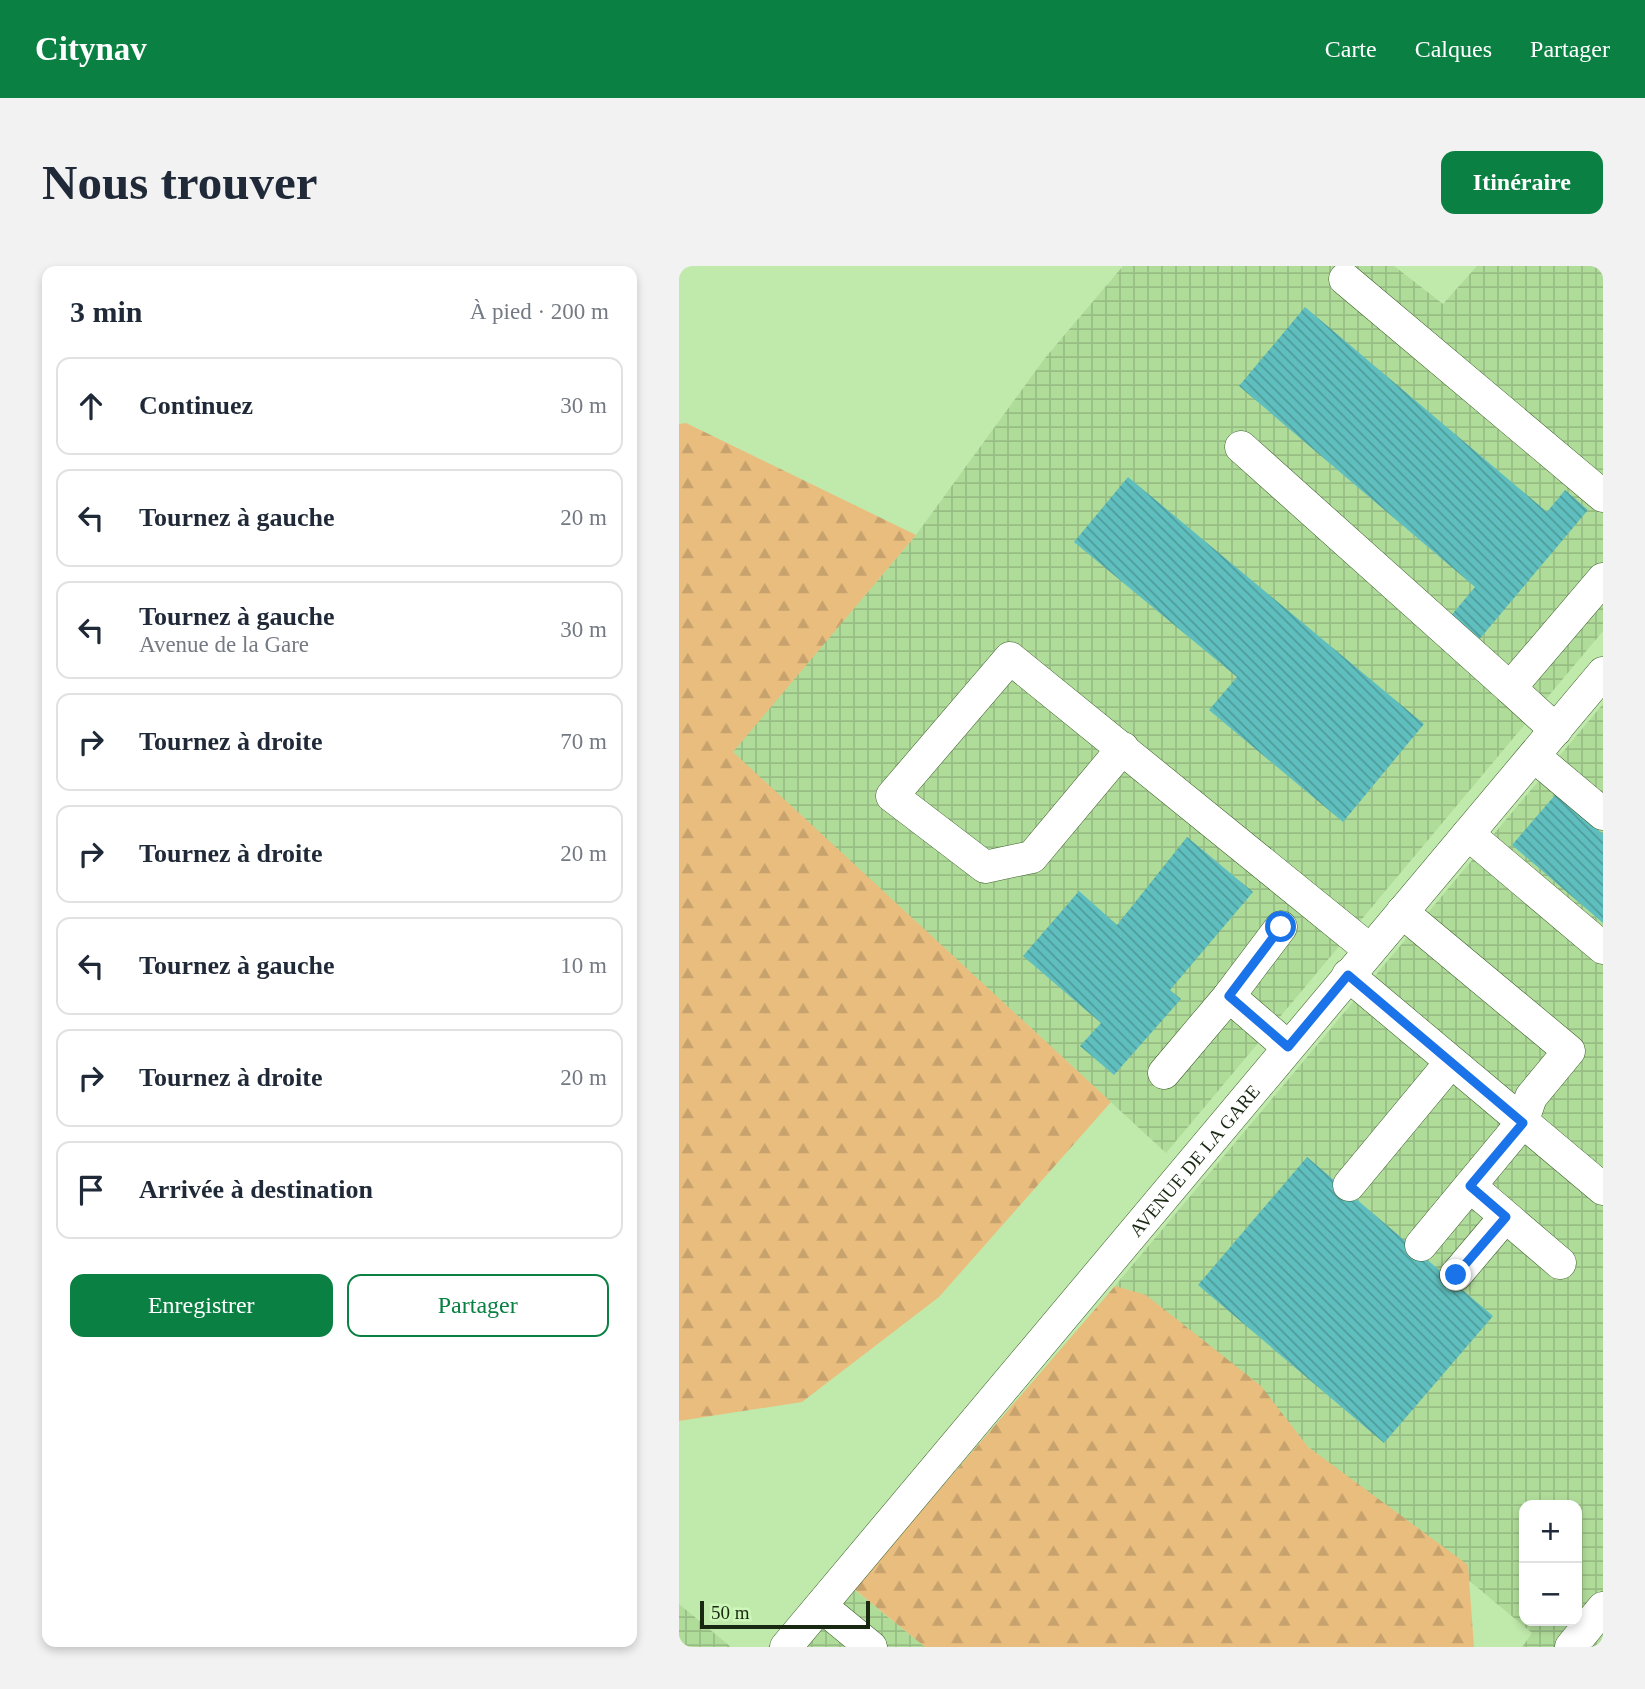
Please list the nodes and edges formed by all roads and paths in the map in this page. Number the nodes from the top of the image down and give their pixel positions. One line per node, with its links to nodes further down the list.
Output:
1 (1345, 279): 3 (street)
2 (1241, 447): 6 (street)
3 (1603, 496)
4 (1603, 579): 6 (street)
5 (1603, 674): 7 (street, AVENUE DE LA GARE)
6 (1510, 688): 7 (street)
7 (1556, 730): 9 (street, AVENUE DE LA GARE)
8 (1123, 748): 8 (street); 15 (street)
9 (1534, 756): 10 (street); 11 (street, AVENUE DE LA GARE)
10 (1603, 814)
11 (1468, 834): 12 (street, AVENUE DE LA GARE); 14 (street)
12 (1402, 912): 15 (street, AVENUE DE LA GARE); 21 (street)
13 (1281, 927): 17 (street)
14 (1603, 948)
15 (1370, 950): 16 (street, AVENUE DE LA GARE)
16 (1348, 975): 18 (street, AVENUE DE LA GARE); 19 (street)
17 (1229, 996): 18 (street); 20 (street)
18 (1288, 1047): 29 (street, AVENUE DE LA GARE)
19 (1451, 1062): 21 (street); 22 (street)
20 (1164, 1073)
21 (1523, 1123): 23 (street); 24 (street)
22 (1349, 1185)
23 (1470, 1186): 25 (street); 26 (street)
24 (1603, 1189)
25 (1506, 1217): 27 (street); 28 (street)
26 (1421, 1245)
27 (1560, 1264)
28 (1456, 1275)
29 (821, 1606): 32 (street, AVENUE DE LA GARE); 33 (street)
30 (1603, 1608): 31 (street)
31 (1582, 1643)
32 (786, 1647)
33 (871, 1647)

